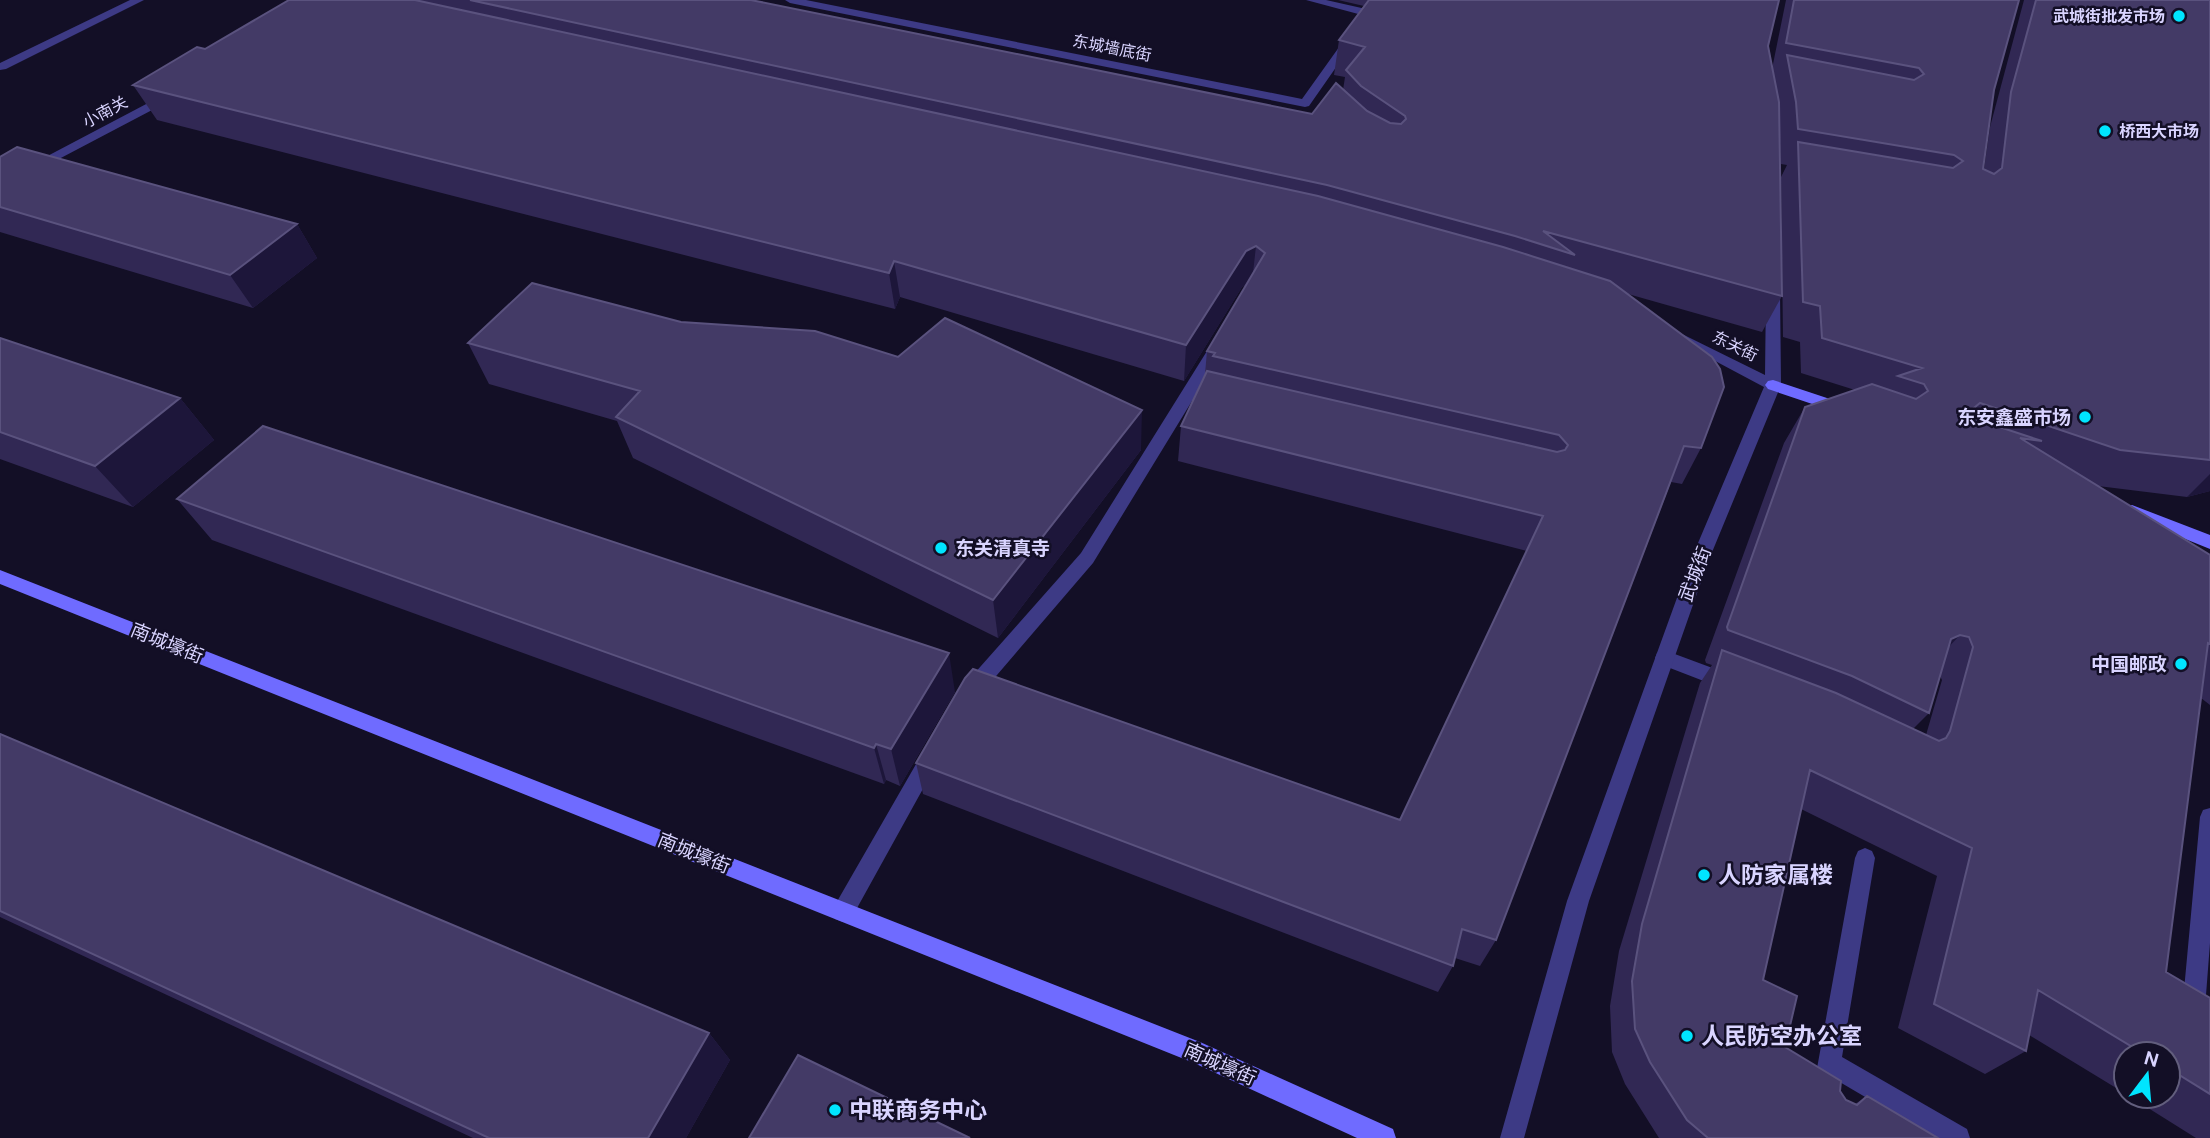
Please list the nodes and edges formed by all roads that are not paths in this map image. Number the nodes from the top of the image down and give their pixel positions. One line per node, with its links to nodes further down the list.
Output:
1 (139, 0): 6 (street)
2 (790, 0): 7 (street, 东城墙底街)
3 (1311, 0): 5 (street)
4 (1378, 0): 5 (street, 东城墙底街)
5 (1368, 13): 7 (street, 东城墙底街)
6 (2, 67)
7 (1316, 87): 9 (street)
8 (180, 90): 10 (street, 小南关)
9 (1324, 99)
10 (0, 186)
11 (1772, 277): 14 (street, 武城街)
12 (1666, 333): 14 (street, 东关街)
13 (1223, 336): 15 (street)
14 (1773, 385): 17 (street); 21 (street, 武城街)
15 (1188, 395): 16 (street); 23 (street)
16 (1228, 405)
17 (1852, 412)
18 (2113, 504): 19 (street)
19 (2210, 542)
20 (0, 577): 27 (street, 南城壕街)
21 (1664, 658): 22 (street); 32 (street, 武城街)
22 (1741, 687)
23 (961, 703)
24 (936, 747): 27 (street)
25 (2210, 817): 28 (street)
26 (1865, 858): 29 (street)
27 (843, 912): 31 (street, 南城壕街)
28 (2210, 1011)
29 (1830, 1063): 30 (street); 33 (street)
30 (1821, 1111)
31 (1384, 1138)
32 (1512, 1138)
33 (1958, 1138)

